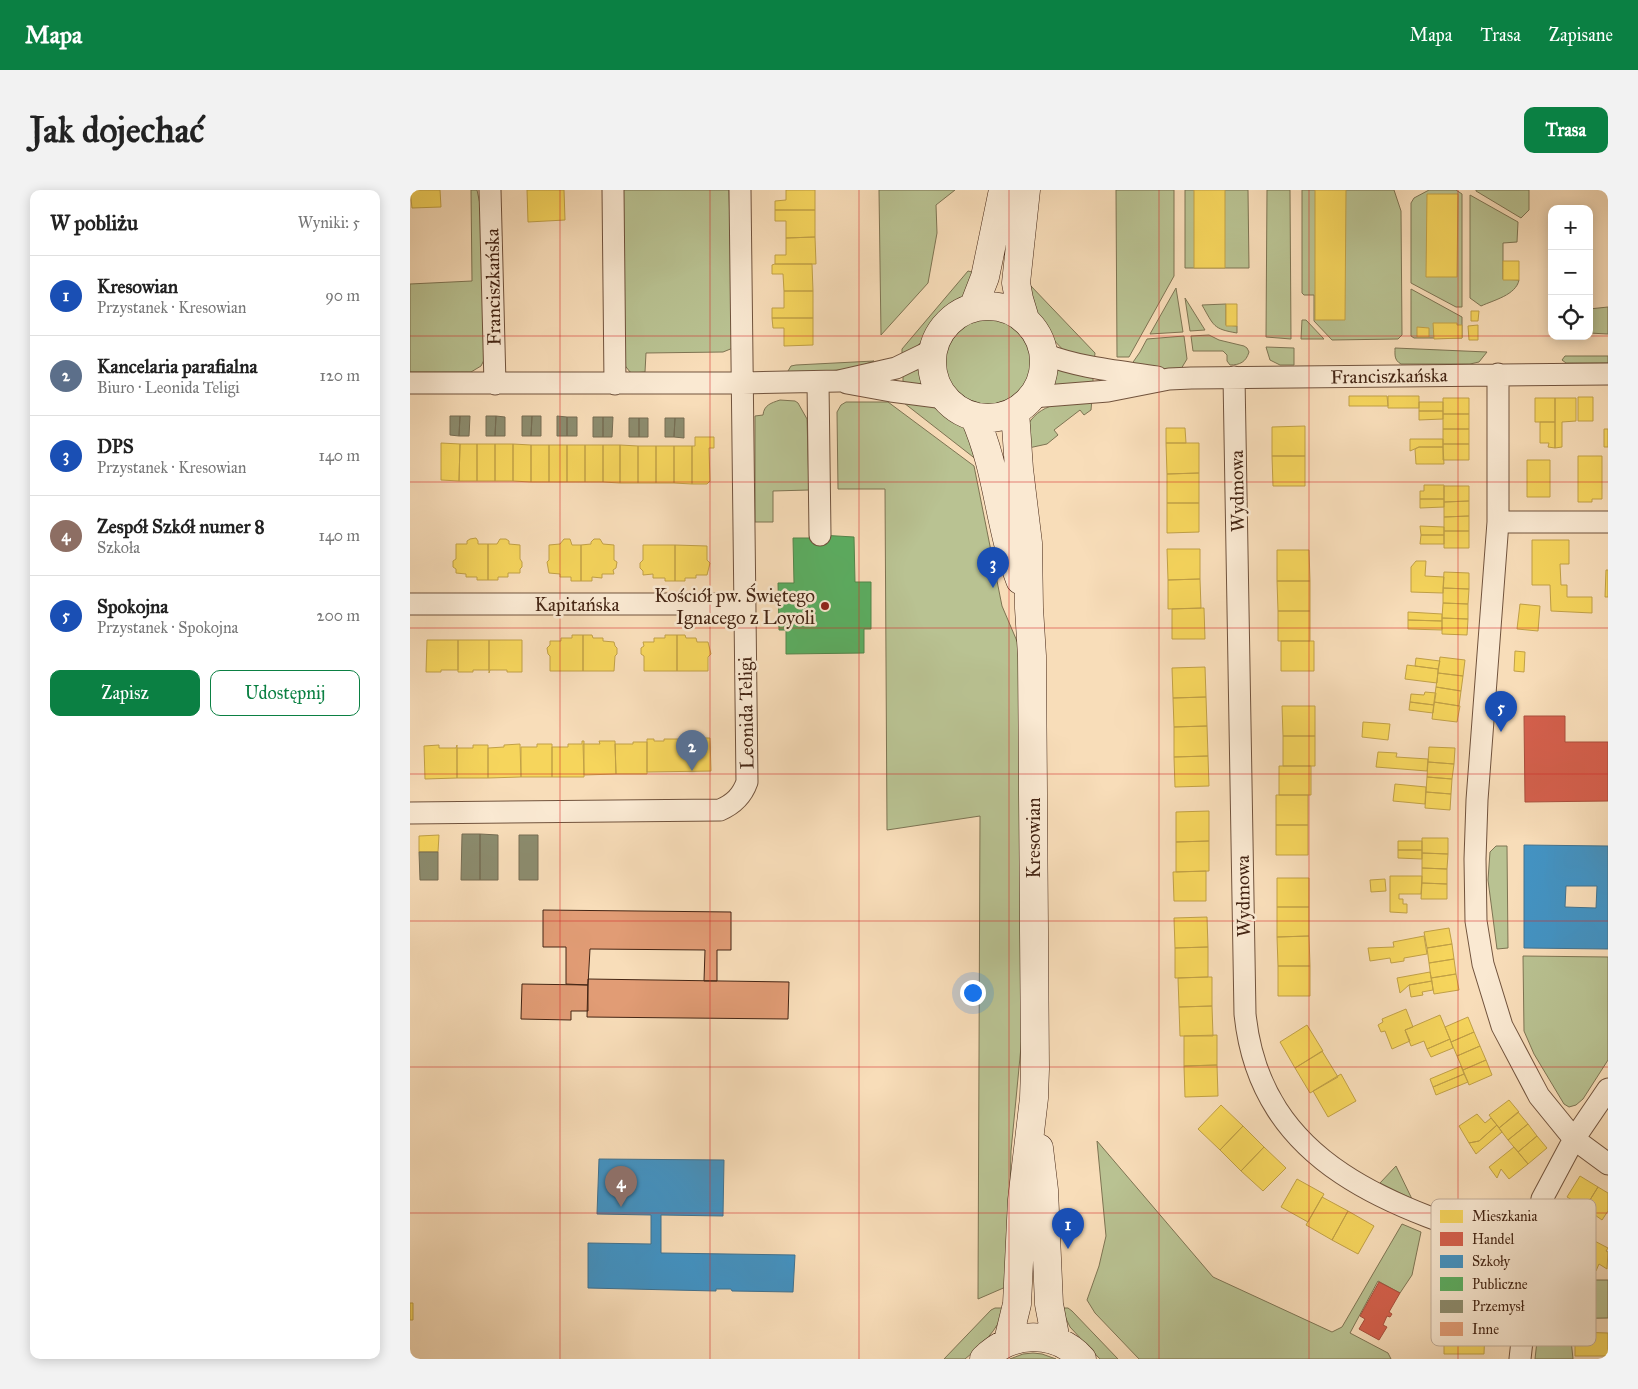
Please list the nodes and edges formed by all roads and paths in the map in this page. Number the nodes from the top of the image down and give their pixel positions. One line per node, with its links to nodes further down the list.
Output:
1 (490, 190): 18 (street, Franciszkańska)
2 (613, 190): 19 (street)
3 (740, 190): 17 (street)
4 (1003, 190): 6 (main road)
5 (1026, 190): 7 (main road)
6 (973, 308): 7 (main road); 8 (main road)
7 (1025, 319): 9 (main road)
8 (933, 350): 14 (street); 20 (main road)
9 (1044, 354): 13 (street, Franciszkańska); 21 (main road)
10 (1498, 374): 11 (street, Franciszkańska); 12 (street, Franciszkańska); 23 (street)
11 (1608, 374)
12 (1234, 377): 13 (street, Franciszkańska); 35 (street, Wydmowa)
13 (1169, 379): 21 (street, Franciszkańska)
14 (839, 381): 15 (street); 20 (street)
15 (818, 382): 17 (street); 25 (street)
16 (410, 383): 18 (street)
17 (743, 383): 19 (street); 27 (street, Leonida Teligi)
18 (495, 384): 19 (street)
19 (615, 384)
20 (945, 398): 22 (main road)
21 (1024, 404): 22 (main road); 28 (main road, Kresowian)
22 (974, 416): 28 (main road, Kresowian)
23 (1498, 522): 24 (street); 32 (street)
24 (1608, 522)
25 (820, 535)
26 (410, 604): 27 (street, Kapitańska)
27 (744, 604): 29 (street, Leonida Teligi)
28 (1029, 608): 31 (main road, Kresowian)
29 (410, 813)
30 (1608, 1089): 32 (street)
31 (1034, 1098): 36 (main road, Kresowian); 37 (main road, Kresowian)
32 (1574, 1139): 33 (street); 34 (street)
33 (1608, 1164)
34 (1542, 1199)
35 (1431, 1218)
36 (1008, 1341): 37 (main road); 39 (main road)
37 (1056, 1341): 40 (main road)
38 (1521, 1346): 41 (street)
39 (984, 1359)
40 (1082, 1359)
41 (1520, 1359)

